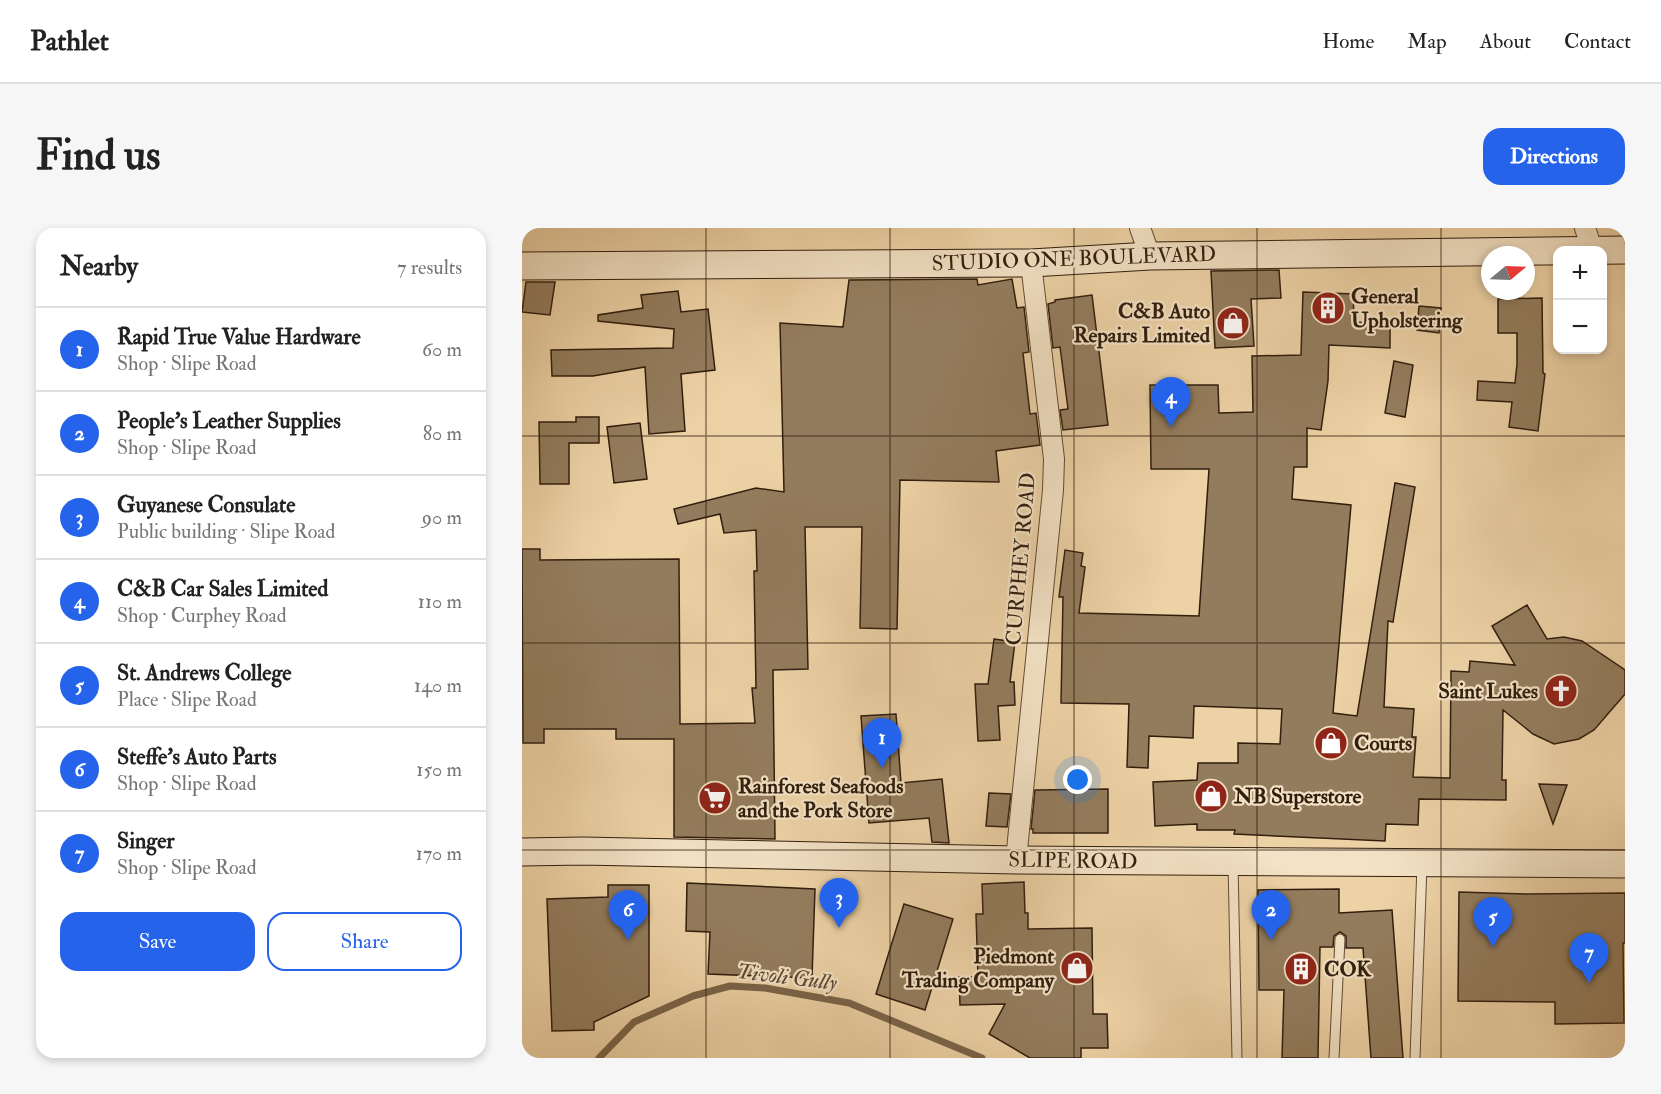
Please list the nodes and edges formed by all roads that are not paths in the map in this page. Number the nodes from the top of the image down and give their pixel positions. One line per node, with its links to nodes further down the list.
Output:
1 (1140, 228): 4 (street)
2 (1588, 238): 3 (main road, STUDIO ONE BOULEVARD); 4 (main road, STUDIO ONE BOULEVARD)
3 (1625, 250)
4 (1150, 256): 5 (main road, STUDIO ONE BOULEVARD)
5 (1031, 263): 6 (main road, STUDIO ONE BOULEVARD); 8 (street, CURPHEY ROAD)
6 (522, 266)
7 (522, 852): 8 (main road, SLIPE ROAD)
8 (1016, 860): 10 (main road, SLIPE ROAD)
9 (1422, 862): 10 (main road, SLIPE ROAD); 11 (main road, SLIPE ROAD); 15 (lane)
10 (1233, 863): 13 (lane)
11 (1625, 864)
12 (1340, 939): 14 (lane)
13 (1237, 1058)
14 (1334, 1058)
15 (1415, 1058)

